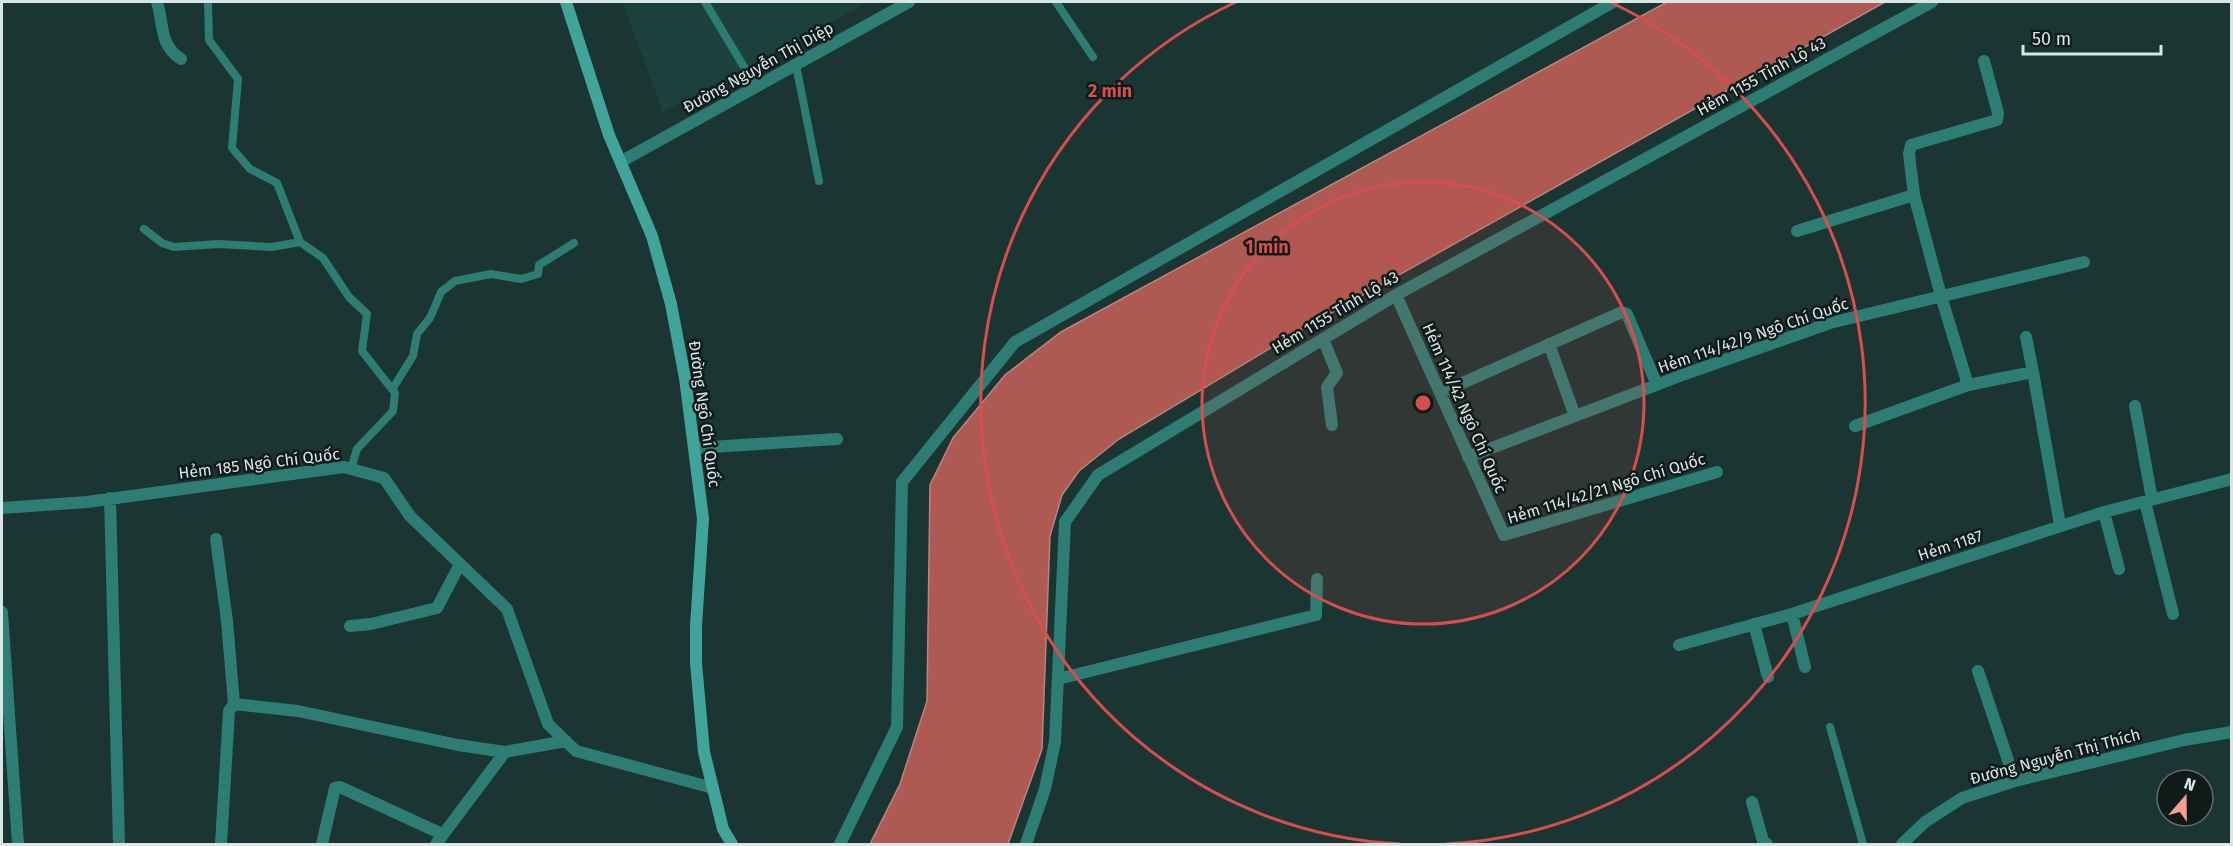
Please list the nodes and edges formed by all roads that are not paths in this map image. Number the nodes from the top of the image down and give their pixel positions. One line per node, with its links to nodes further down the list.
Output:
1 (157, 2): 10 (street)
2 (208, 2): 19 (lane)
3 (566, 2): 14 (main road, Đường Ngô Chí Quốc)
4 (705, 2): 13 (lane)
5 (909, 2): 12 (street, Đường Nguyễn Thị Diệp)
6 (1056, 2): 9 (lane)
7 (1613, 2): 77 (street)
8 (1932, 2): 22 (street, Hẻm 1155 Tỉnh Lộ 43)
9 (1094, 57)
10 (181, 59)
11 (1984, 61): 16 (street)
12 (796, 65): 13 (street, Đường Nguyễn Thị Diệp); 15 (lane)
13 (756, 87): 14 (street, Đường Nguyễn Thị Diệp)
14 (622, 161): 37 (main road, Đường Ngô Chí Quốc)
15 (819, 181)
16 (1914, 195): 18 (street); 23 (street)
17 (144, 229): 19 (lane)
18 (1797, 231)
19 (300, 242): 30 (lane)
20 (574, 243): 30 (lane)
21 (2084, 262): 23 (street, Hẻm 114/42/9 Ngô Chí Quốc)
22 (1396, 295): 25 (street, Hẻm 1155 Tỉnh Lộ 43); 31 (street, Hẻm 114/42 Ngô Chí Quốc)
23 (1941, 297): 28 (street, Hẻm 114/42/9 Ngô Chí Quốc); 29 (street)
24 (2026, 337): 27 (street)
25 (1323, 339): 34 (street); 62 (street, Hẻm 1155 Tỉnh Lộ 43)
26 (1550, 344): 28 (street); 31 (street); 33 (street)
27 (2033, 372): 29 (street); 46 (street)
28 (1657, 385): 33 (street, Hẻm 114/42/9 Ngô Chí Quốc)
29 (1968, 385): 35 (street)
30 (393, 388): 39 (lane)
31 (1440, 393): 38 (street, Hẻm 114/42 Ngô Chí Quốc)
32 (2135, 406): 43 (street)
33 (1575, 416): 38 (street, Hẻm 114/42/9 Ngô Chí Quốc)
34 (1332, 425)
35 (1855, 426)
36 (837, 439): 37 (street)
37 (695, 448): 69 (main road, Đường Ngô Chí Quốc)
38 (1468, 457): 47 (street, Hẻm 114/42 Ngô Chí Quốc)
39 (351, 469): 42 (street, Hẻm 185 Ngô Chí Quốc); 49 (street, Hẻm 185 Ngô Chí Quốc)
40 (1717, 472): 47 (street, Hẻm 114/42/21 Ngô Chí Quốc)
41 (2232, 479): 43 (street, Hẻm 1187)
42 (110, 498): 44 (street, Hẻm 185 Ngô Chí Quốc); 73 (street)
43 (2148, 501): 45 (street, Hẻm 1187); 54 (street)
44 (2, 508)
45 (2104, 512): 46 (street, Hẻm 1187); 50 (street)
46 (2060, 525): 53 (street, Hẻm 1187)
47 (1504, 535)
48 (216, 539): 63 (street)
49 (460, 564): 56 (street); 66 (street, Hẻm 185 Ngô Chí Quốc)
50 (2119, 570)
51 (1317, 579): 62 (street)
52 (2, 612): 57 (street)
53 (1792, 614): 55 (street, Hẻm 1187); 59 (street)
54 (2173, 614)
55 (1754, 624): 58 (street, Hẻm 1187); 61 (street)
56 (350, 626)
57 (2, 627): 72 (street)
58 (1679, 645)
59 (1805, 667)
60 (1978, 671): 68 (street)
61 (1767, 677)
62 (1058, 679): 78 (street, Hẻm 1155 Tỉnh Lộ 43)
63 (234, 704): 67 (street); 74 (street)
64 (1830, 727): 80 (lane)
65 (2232, 732): 68 (street, Đường Nguyễn Thị Thích)
66 (566, 741): 67 (street); 69 (street, Hẻm 185 Ngô Chí Quốc)
67 (505, 752): 71 (street)
68 (2015, 781): 81 (street, Đường Nguyễn Thị Thích)
69 (713, 788): 76 (main road, Đường Ngô Chí Quốc)
70 (1752, 802): 79 (street)
71 (439, 839): 75 (street)
72 (18, 844)
73 (119, 844)
74 (221, 844)
75 (322, 844)
76 (732, 844)
77 (840, 844)
78 (1026, 844)
79 (1767, 844)
80 (1863, 844)
81 (1902, 844)

